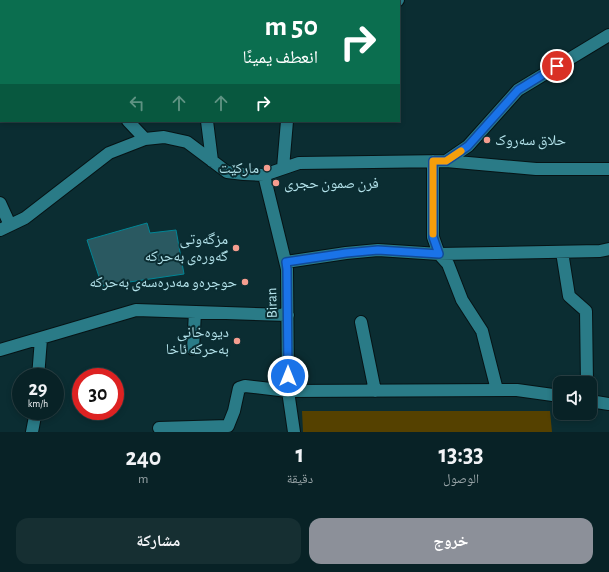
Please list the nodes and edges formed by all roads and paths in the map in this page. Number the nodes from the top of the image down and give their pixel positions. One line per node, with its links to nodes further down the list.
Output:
1 (609, 35): 8 (street)
2 (129, 122): 5 (street)
3 (207, 122): 6 (street)
4 (288, 122): 9 (street)
5 (145, 139): 6 (street); 13 (street)
6 (212, 161): 11 (street)
7 (433, 161): 8 (street); 9 (street); 16 (street)
8 (446, 161): 10 (street)
9 (283, 168): 11 (street)
10 (609, 168)
11 (264, 175): 17 (street, Biran)
12 (0, 204): 13 (street)
13 (5, 228)
14 (609, 249): 15 (street)
15 (562, 252): 16 (street); 25 (street)
16 (439, 254): 17 (street); 26 (street)
17 (286, 262): 19 (street, Biran)
18 (195, 312): 19 (street); 21 (street); 22 (street)
19 (288, 315): 27 (street, Biran)
20 (360, 322): 28 (street)
21 (40, 339): 23 (street); 24 (street)
22 (193, 349)
23 (0, 350)
24 (38, 368)
25 (587, 376)
26 (497, 390): 28 (street); 29 (street)
27 (288, 391): 28 (street); 34 (street); 36 (street, Biran)
28 (375, 391)
29 (553, 395)
30 (597, 402): 31 (street)
31 (609, 404)
32 (34, 420): 35 (street)
33 (159, 428): 34 (street)
34 (228, 429)
35 (32, 432)
36 (294, 432)

